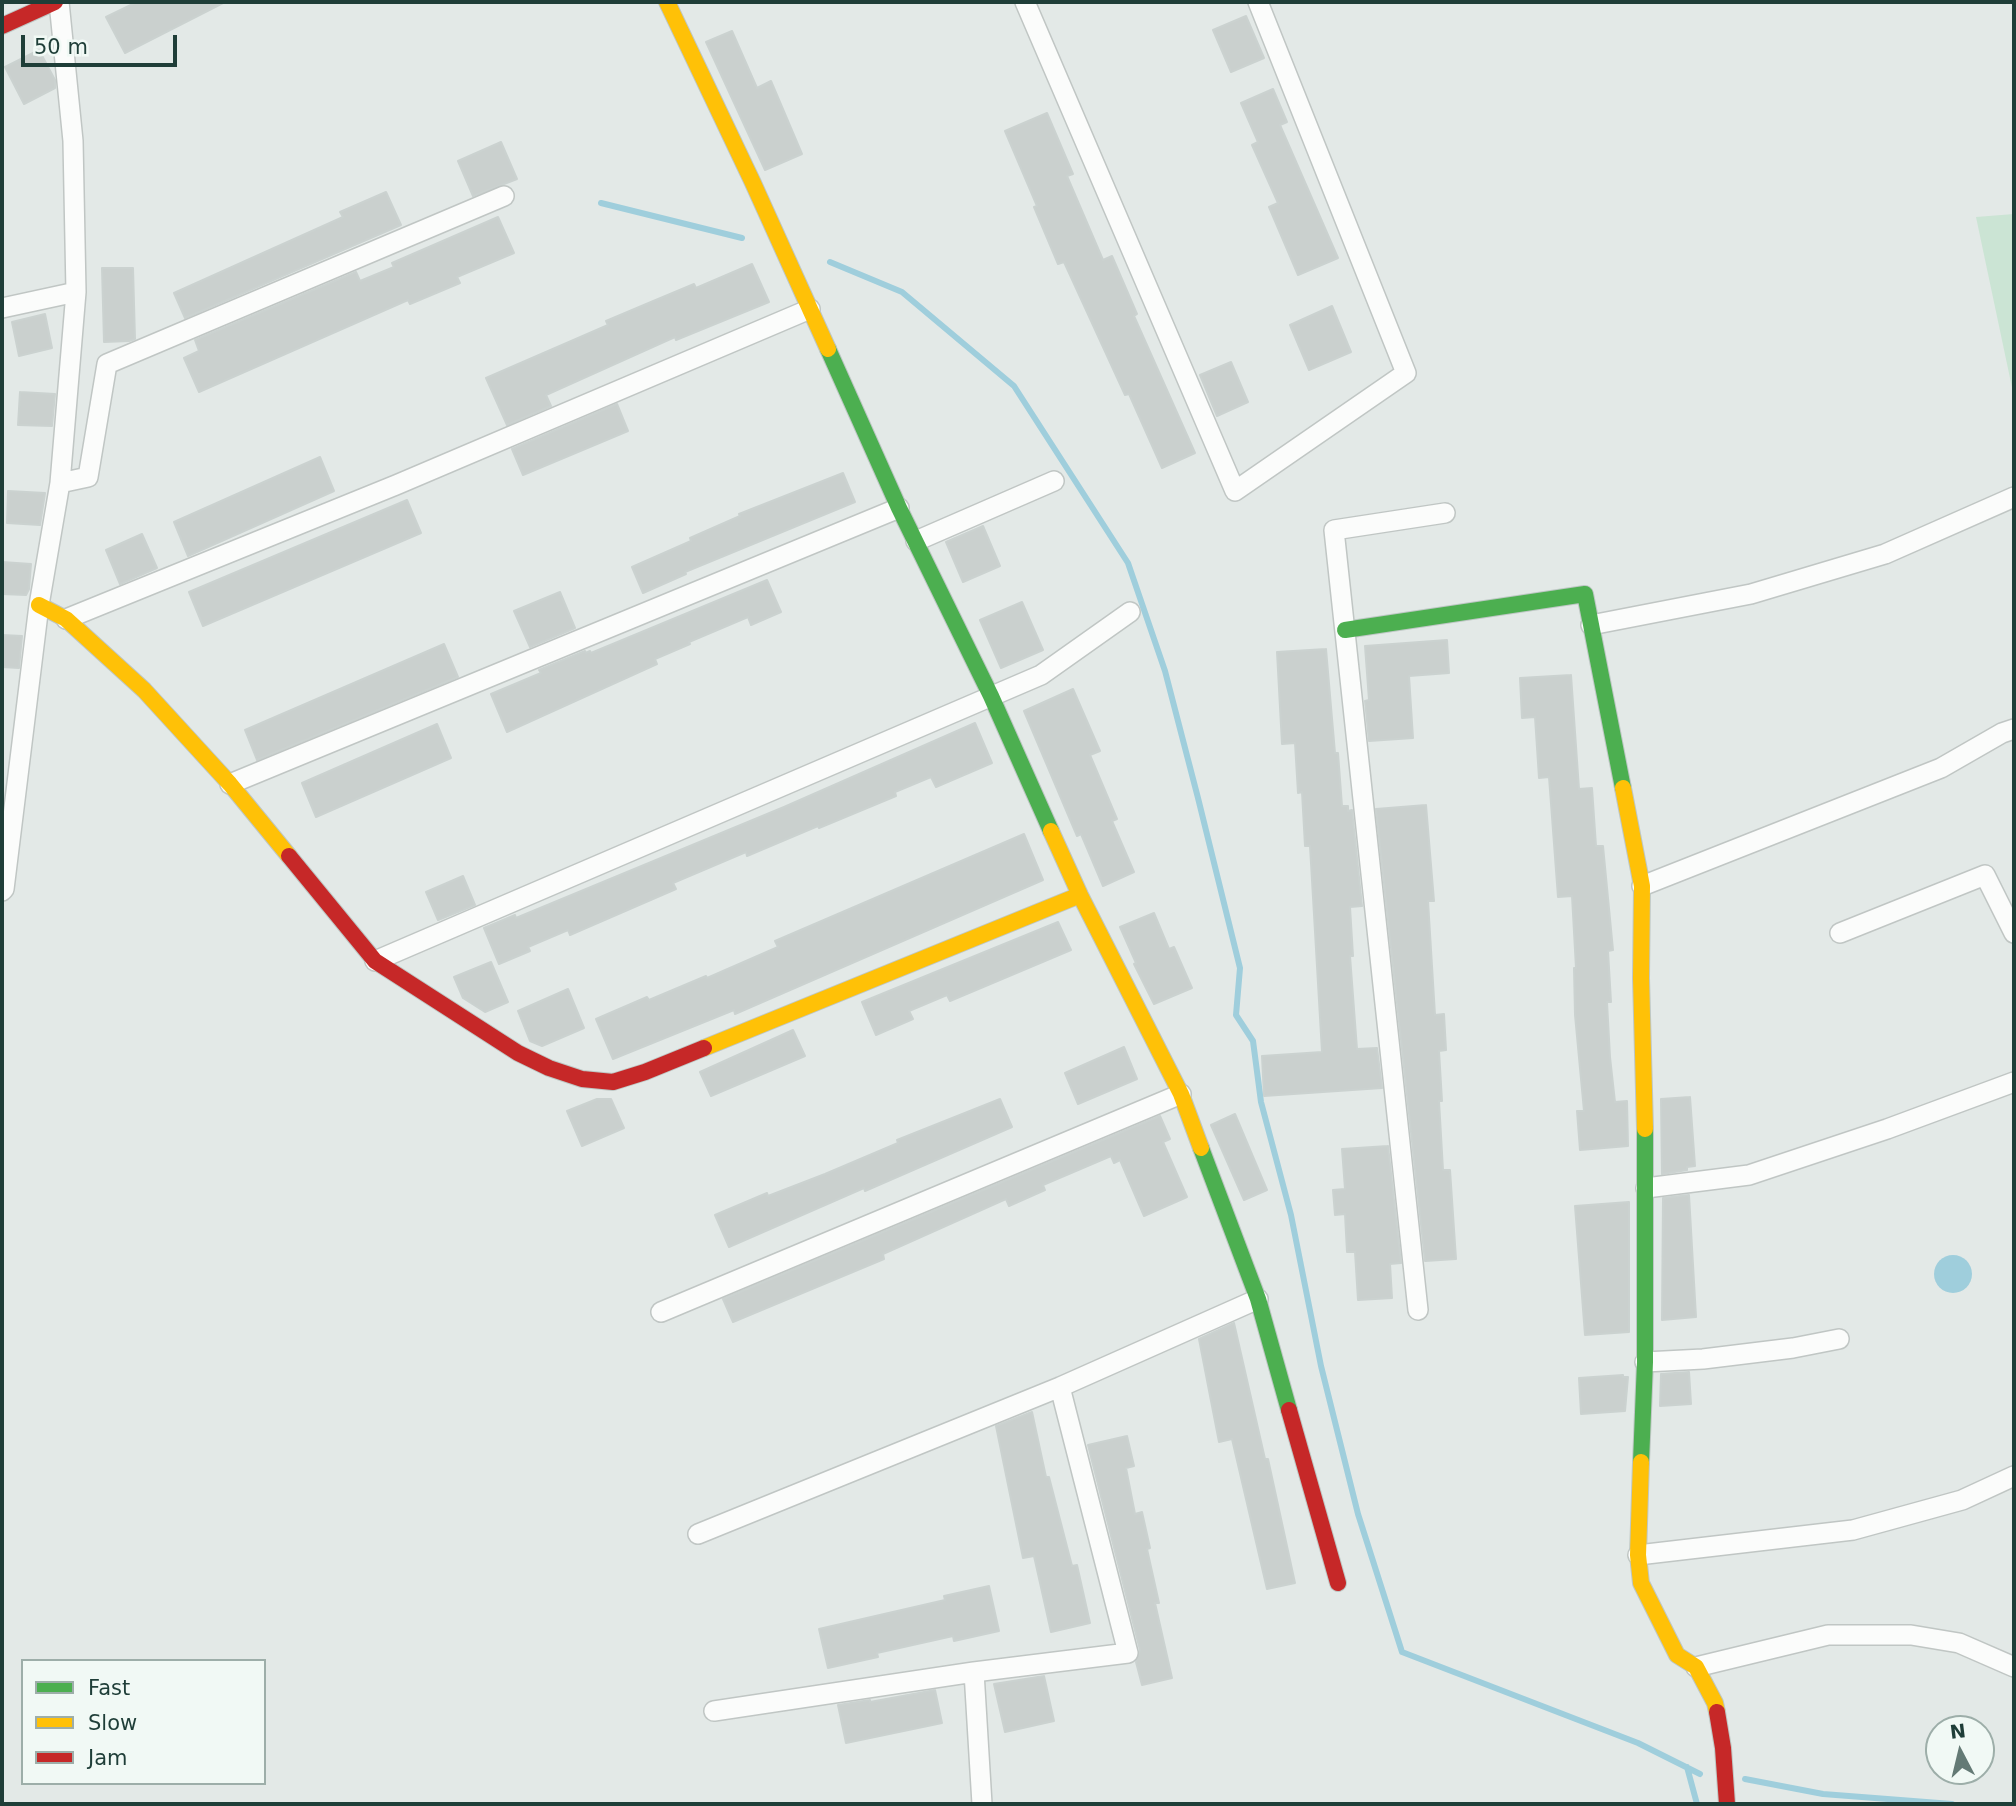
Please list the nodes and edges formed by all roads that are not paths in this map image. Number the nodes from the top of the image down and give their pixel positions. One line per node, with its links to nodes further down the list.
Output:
1 (57, 2): 5 (street); 7 (street)
2 (667, 2): 9 (street)
3 (1026, 2): 4 (street)
4 (1258, 2)
5 (2, 26)
6 (504, 196): 11 (street)
7 (76, 292): 8 (street); 11 (street)
8 (2, 308)
9 (810, 309): 13 (street); 18 (street)
10 (1054, 481): 15 (street)
11 (60, 483): 16 (street)
12 (2014, 497): 19 (street)
13 (899, 508): 15 (street); 23 (street)
14 (1445, 513): 20 (street)
15 (916, 541): 21 (street)
16 (39, 605): 18 (street); 25 (street)
17 (1130, 612): 21 (street)
18 (66, 619): 23 (street)
19 (1591, 625): 20 (street); 24 (street)
20 (1345, 630): 34 (street)
21 (991, 696): 26 (street); 29 (street)
22 (2014, 729): 24 (street)
23 (230, 785): 29 (street)
24 (1642, 886): 32 (street)
25 (2, 891)
26 (1080, 895): 29 (street); 31 (street)
27 (1840, 933): 28 (street)
28 (2014, 933)
29 (375, 961)
30 (2014, 1082): 32 (street)
31 (1181, 1094): 33 (street); 35 (street)
32 (1646, 1188): 37 (street)
33 (1258, 1299): 38 (street); 42 (street)
34 (1418, 1310)
35 (661, 1312)
36 (1839, 1339): 37 (street)
37 (1645, 1362): 41 (street)
38 (1060, 1387): 40 (street); 45 (street)
39 (2014, 1476): 41 (street)
40 (698, 1534)
41 (1638, 1555): 43 (street)
42 (1338, 1583)
43 (1696, 1667): 44 (street); 48 (street)
44 (2014, 1667)
45 (974, 1672): 46 (street); 47 (street)
46 (714, 1711)
47 (982, 1804)
48 (1727, 1804)

